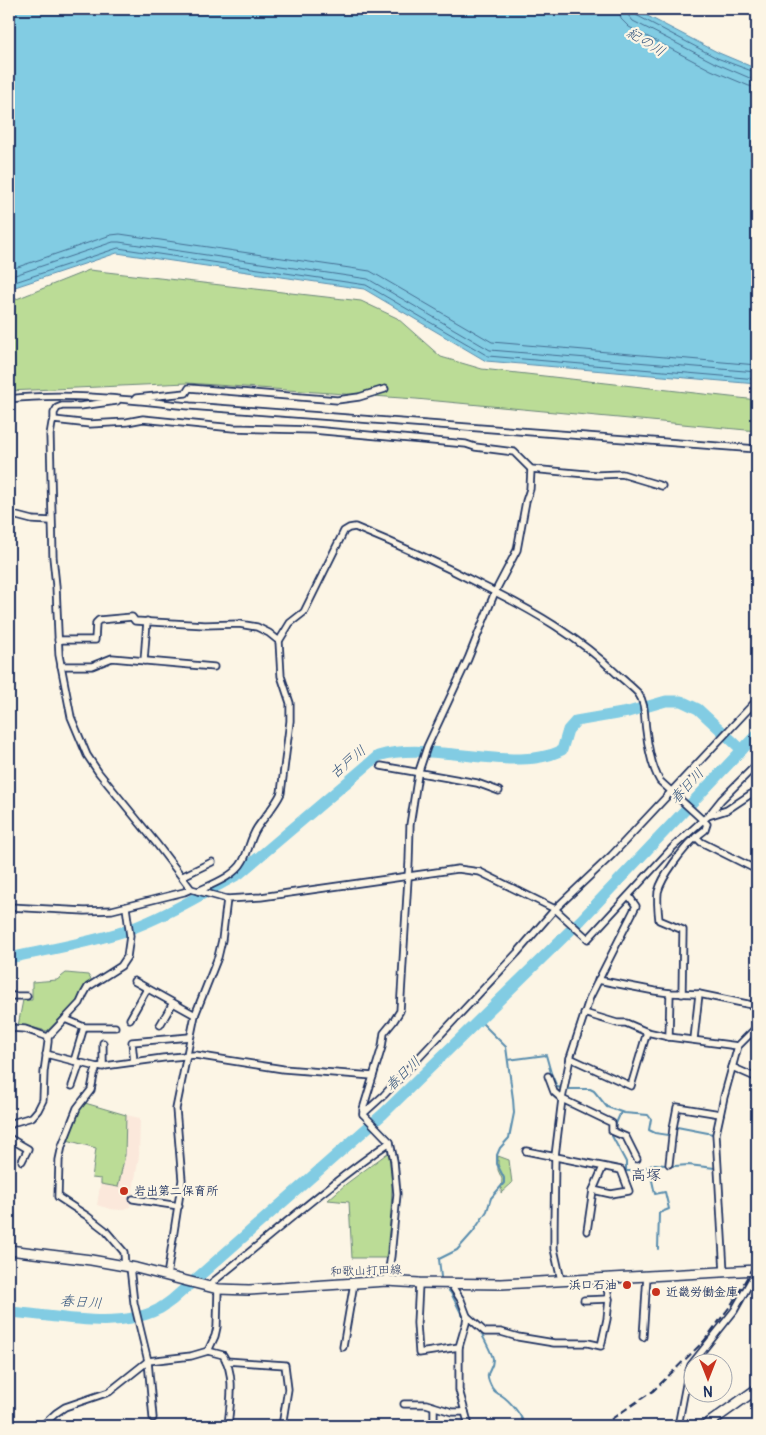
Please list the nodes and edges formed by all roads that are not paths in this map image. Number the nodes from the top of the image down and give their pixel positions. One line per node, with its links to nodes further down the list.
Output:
1 (385, 389): 3 (street)
2 (9, 399): 3 (street)
3 (125, 400): 4 (street); 5 (street)
4 (54, 420): 6 (street); 9 (street)
5 (757, 449)
6 (531, 469): 7 (street); 10 (street)
7 (662, 486)
8 (9, 514): 9 (street)
9 (51, 521): 12 (street)
10 (495, 592): 13 (street); 20 (street); 23 (street)
11 (147, 621): 12 (street); 13 (street); 14 (street)
12 (58, 640): 15 (street)
13 (279, 641): 31 (street)
14 (144, 661): 15 (street); 16 (street)
15 (61, 666): 28 (street)
16 (214, 667)
17 (757, 700): 23 (street)
18 (757, 764): 24 (street)
19 (381, 766): 20 (street)
20 (418, 774): 22 (street); 29 (street)
21 (757, 790): 24 (street)
22 (499, 791)
23 (673, 793): 24 (street); 36 (street)
24 (703, 818): 25 (street); 32 (street)
25 (696, 837): 27 (street); 41 (street)
26 (212, 862): 28 (street)
27 (757, 870)
28 (183, 876): 30 (street)
29 (407, 876): 33 (street); 36 (street); 70 (street)
30 (191, 889): 31 (street); 35 (street)
31 (198, 891): 33 (street)
32 (629, 896): 36 (street); 37 (street)
33 (227, 899): 48 (street)
34 (9, 907): 35 (street)
35 (126, 907): 49 (street)
36 (556, 909): 76 (street)
37 (598, 980): 40 (street); 47 (street)
38 (134, 981): 39 (street)
39 (147, 989): 45 (street); 50 (street)
40 (670, 993): 41 (street); 57 (street)
41 (682, 994): 42 (street)
42 (700, 994): 46 (street); 60 (street)
43 (9, 996): 44 (street)
44 (27, 996)
45 (173, 1003): 48 (street); 51 (street)
46 (757, 1006)
47 (584, 1013): 56 (street); 65 (street)
48 (195, 1015): 59 (street)
49 (65, 1019): 52 (street); 58 (street)
50 (130, 1019)
51 (160, 1025)
52 (84, 1027): 53 (street); 66 (street)
53 (115, 1027)
54 (757, 1027): 62 (street)
55 (9, 1028): 58 (street)
56 (647, 1032): 57 (street); 65 (street)
57 (669, 1036): 60 (street)
58 (48, 1037): 63 (street)
59 (190, 1037): 64 (street); 67 (street)
60 (694, 1040): 62 (street)
61 (103, 1043): 68 (street)
62 (738, 1046): 69 (street)
63 (46, 1054): 66 (street); 77 (street)
64 (186, 1055): 67 (street); 70 (street); 88 (street)
65 (570, 1058): 74 (street)
66 (77, 1062): 68 (street); 73 (street)
67 (134, 1062): 68 (street)
68 (100, 1067): 91 (street)
69 (732, 1067): 72 (street); 75 (street)
70 (373, 1076): 76 (street)
71 (548, 1076): 74 (street)
72 (757, 1078)
73 (72, 1086)
74 (562, 1098): 81 (street); 82 (street)
75 (720, 1114): 84 (street); 93 (street)
76 (366, 1116): 79 (street)
77 (9, 1126)
78 (9, 1138): 83 (street)
79 (388, 1139): 98 (street); 102 (street)
80 (526, 1151): 81 (street)
81 (555, 1156): 85 (street); 97 (street)
82 (637, 1159)
83 (22, 1161)
84 (669, 1164)
85 (603, 1166): 86 (street); 86 (street)
86 (593, 1190): 89 (street)
87 (133, 1200): 88 (street)
88 (179, 1206): 95 (street)
89 (588, 1231)
90 (9, 1250): 91 (main road, 和歌山打田線)
91 (128, 1266): 95 (main road, 和歌山打田線); 110 (street)
92 (757, 1270): 93 (main road, 和歌山打田線); 122 (street)
93 (724, 1272): 94 (main road, 和歌山打田線)
94 (647, 1276): 96 (main road, 和歌山打田線); 106 (street)
95 (172, 1277): 102 (main road, 和歌山打田線)
96 (605, 1278): 97 (main road, 和歌山打田線); 103 (street)
97 (561, 1280): 100 (main road, 和歌山打田線)
98 (388, 1281): 99 (main road, 和歌山打田線); 101 (main road, 和歌山打田線)
99 (354, 1283): 102 (main road, 和歌山打田線); 107 (street)
100 (450, 1283): 101 (main road, 和歌山打田線); 105 (street)
101 (419, 1284): 108 (street)
102 (212, 1288): 109 (street)
103 (609, 1298): 104 (street); 105 (street)
104 (584, 1300)
105 (466, 1319): 108 (street)
106 (643, 1337)
107 (343, 1347)
108 (459, 1347): 115 (street)
109 (208, 1350): 110 (street); 111 (street)
110 (148, 1361): 116 (street); 117 (street)
111 (226, 1361): 118 (street); 119 (street)
112 (757, 1389): 123 (main road)
113 (404, 1404): 114 (street)
114 (434, 1407): 115 (street); 120 (street)
115 (465, 1412): 121 (street)
116 (153, 1418)
117 (46, 1426)
118 (228, 1426)
119 (282, 1426)
120 (434, 1426)
121 (469, 1426)
122 (678, 1426)
123 (705, 1426)

